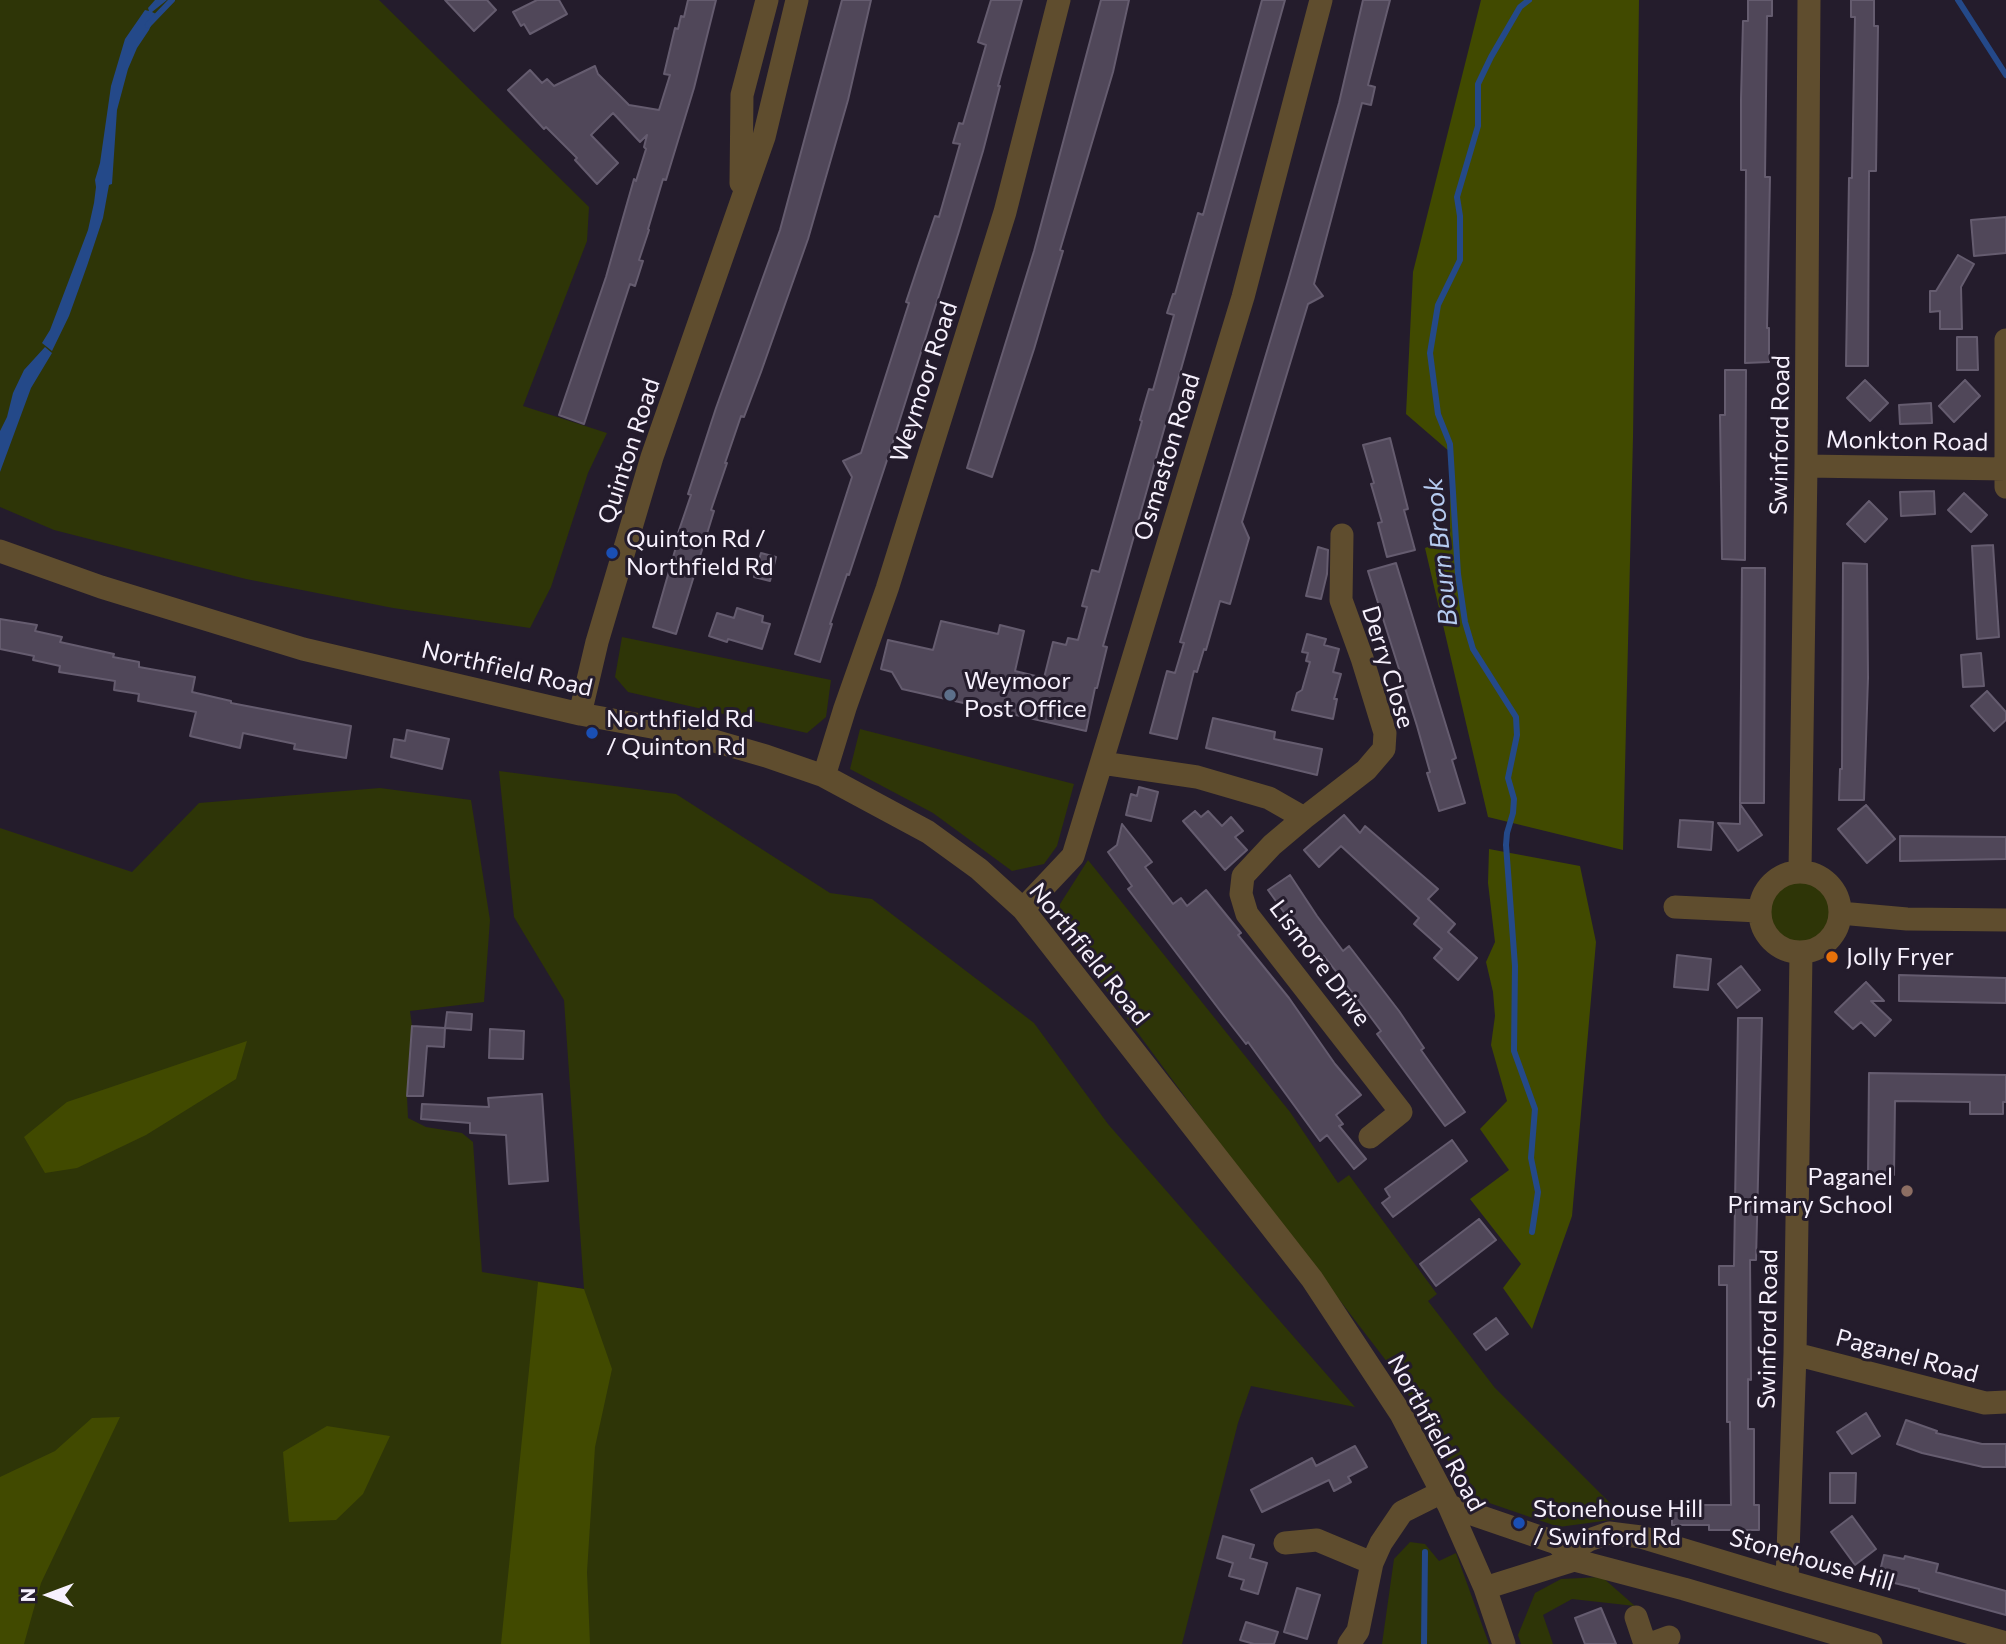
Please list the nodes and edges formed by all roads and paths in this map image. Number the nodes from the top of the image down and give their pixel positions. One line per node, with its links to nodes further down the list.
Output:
1 (767, 0): 6 (street, Quinton Road)
2 (797, 0): 6 (street, Quinton Road)
3 (1059, 0): 14 (street, Weymoor Road)
4 (1321, 0): 13 (street, Osmaston Road)
5 (1810, 0): 8 (street, Swinford Road)
6 (741, 207): 12 (street, Quinton Road)
7 (2006, 340): 9 (street)
8 (1806, 466): 9 (street, Monkton Road); 16 (street, Swinford Road)
9 (2005, 475)
10 (1342, 535): 15 (street, Derry Close)
11 (0, 551): 12 (street, Northfield Road)
12 (580, 714): 14 (street, Northfield Road)
13 (1102, 763): 15 (street); 18 (street, Osmaston Road)
14 (824, 776): 18 (street, Northfield Road)
15 (1304, 818): 23 (street, Lismore Drive)
16 (1800, 871): 19 (street); 20 (street)
17 (1675, 907): 19 (street)
18 (1023, 909): 26 (street, Northfield Road)
19 (1759, 911): 22 (street)
20 (1840, 913): 21 (street); 22 (street)
21 (2006, 920)
22 (1801, 953): 24 (street, Swinford Road)
23 (1370, 1137)
24 (1795, 1354): 25 (street, Paganel Road); 30 (street, Swinford Road)
25 (2006, 1402)
26 (1446, 1499): 28 (street); 29 (street); 31 (street, Northfield Road)
27 (1285, 1543): 29 (street)
28 (1574, 1560): 30 (street, Stonehouse Hill); 31 (street, Stonehouse Hill); 37 (street)
29 (1372, 1563): 35 (street)
30 (1787, 1581): 34 (street, Stonehouse Hill)
31 (1485, 1588): 36 (street, Northfield Road)
32 (1636, 1617): 33 (street)
33 (1655, 1642)
34 (2006, 1643)
35 (1349, 1644)
36 (1504, 1644)
37 (1871, 1644)

